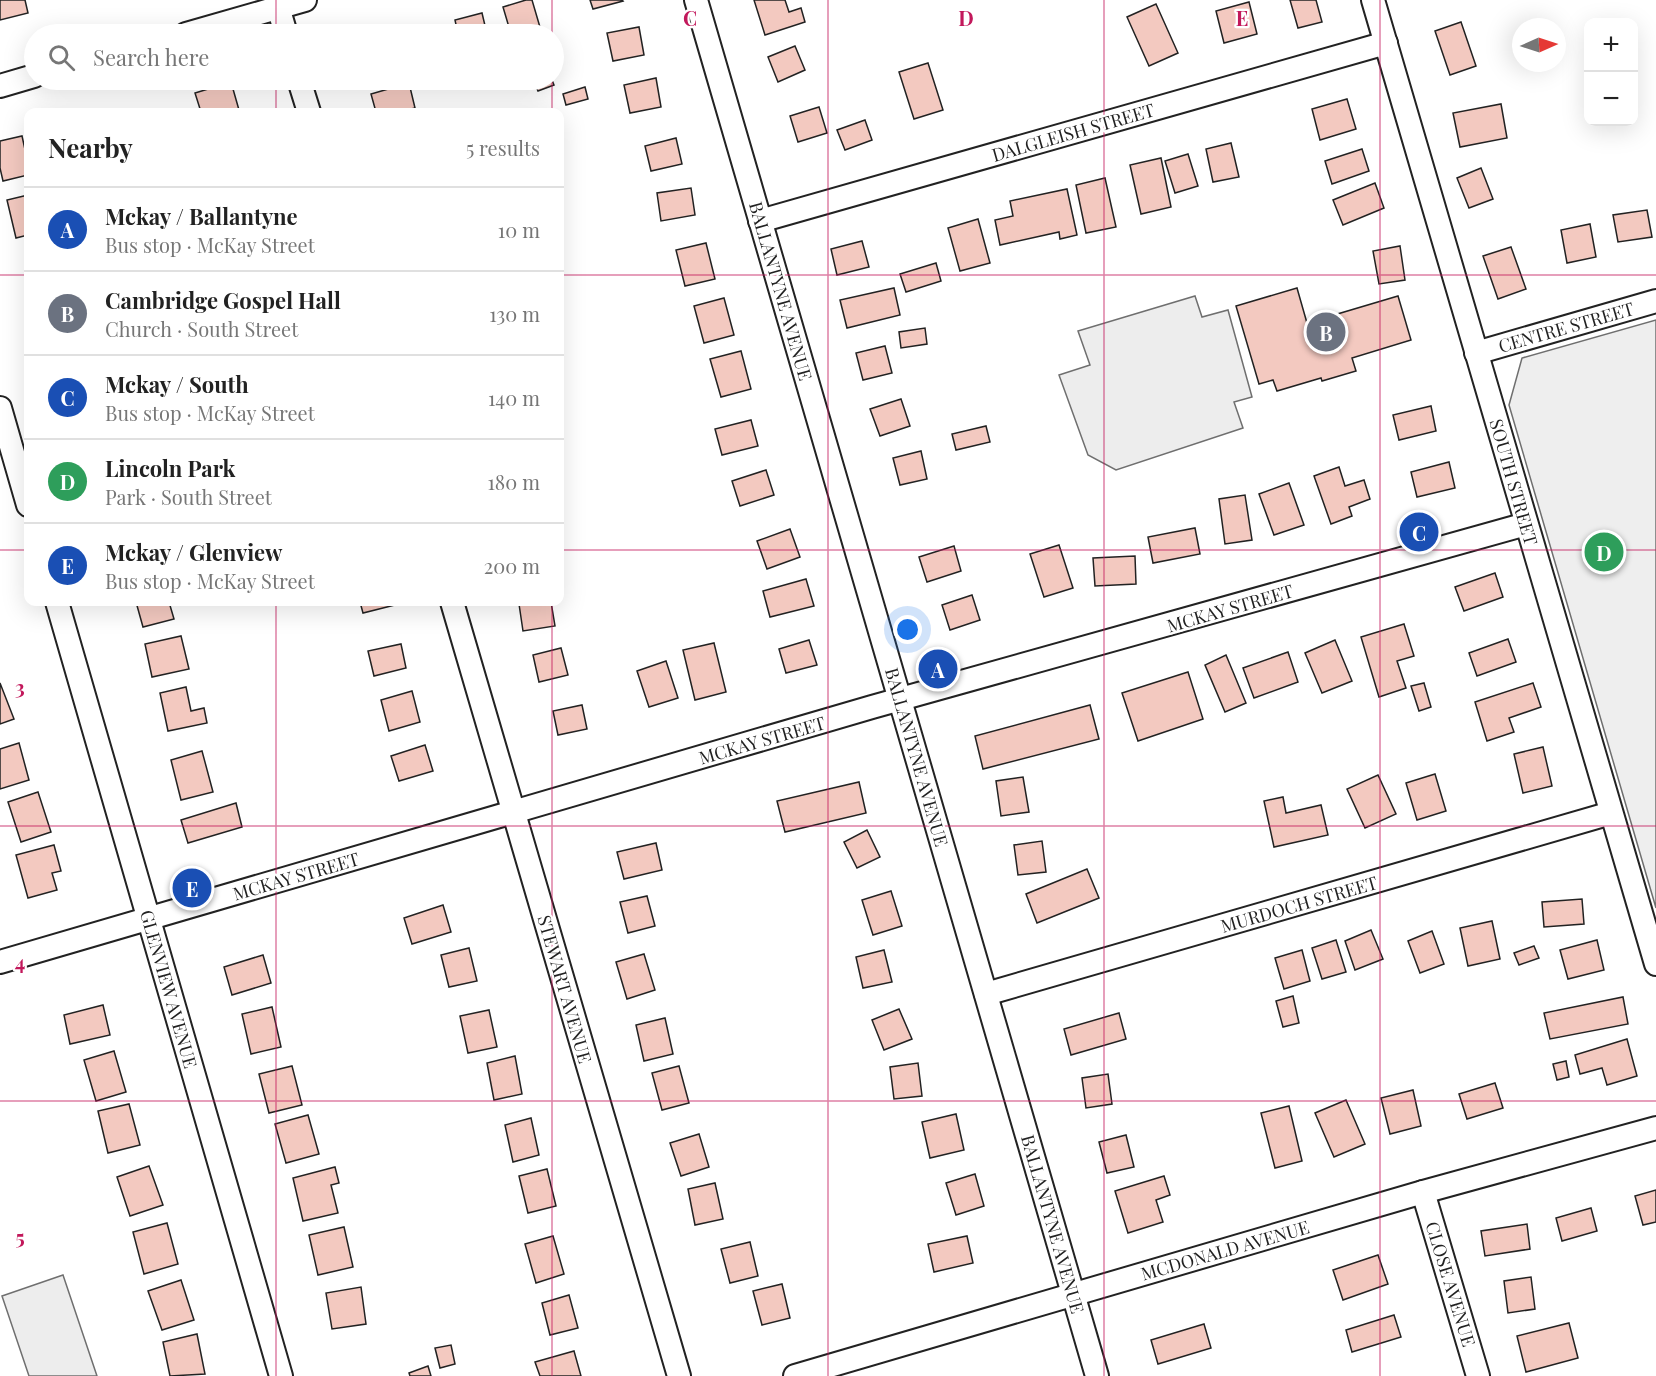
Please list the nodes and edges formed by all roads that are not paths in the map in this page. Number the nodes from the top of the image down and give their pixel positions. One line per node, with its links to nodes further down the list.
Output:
1 (304, 0): 4 (street)
2 (696, 0): 12 (street, BALLANTYNE AVENUE)
3 (1373, 0): 7 (street, SOUTH STREET)
4 (277, 4): 5 (street); 6 (street)
5 (216, 24)
6 (283, 24)
7 (1386, 43): 12 (street, DALGLEISH STREET); 14 (street, SOUTH STREET)
8 (24, 79): 9 (street)
9 (0, 86)
10 (302, 90): 11 (street)
11 (308, 108)
12 (760, 221): 20 (street, BALLANTYNE AVENUE)
13 (1656, 301): 14 (street, CENTRE STREET)
14 (1476, 353): 17 (street, SOUTH STREET)
15 (0, 408): 16 (street)
16 (24, 492)
17 (1526, 524): 20 (street, MCKAY STREET); 22 (street, SOUTH STREET)
18 (58, 606): 23 (street, GLENVIEW AVENUE)
19 (453, 606): 21 (street, STEWART AVENUE)
20 (901, 700): 21 (street, MCKAY STREET); 26 (street, BALLANTYNE AVENUE)
21 (514, 813): 23 (street, MCKAY STREET); 31 (street, STEWART AVENUE)
22 (1611, 813): 25 (street, SOUTH STREET); 26 (street, MURDOCH STREET)
23 (149, 919): 24 (street, MCKAY STREET); 30 (street, GLENVIEW AVENUE)
24 (0, 962)
25 (1656, 964)
26 (986, 994): 29 (street, BALLANTYNE AVENUE)
27 (1656, 1128): 28 (street, MCDONALD AVENUE)
28 (1423, 1192): 29 (street, MCDONALD AVENUE); 34 (street, CLOSE AVENUE)
29 (1073, 1295): 32 (street, MCDONALD AVENUE); 33 (street, BALLANTYNE AVENUE)
30 (281, 1376)
31 (679, 1376)
32 (795, 1376)
33 (1097, 1376)
34 (1478, 1376)

